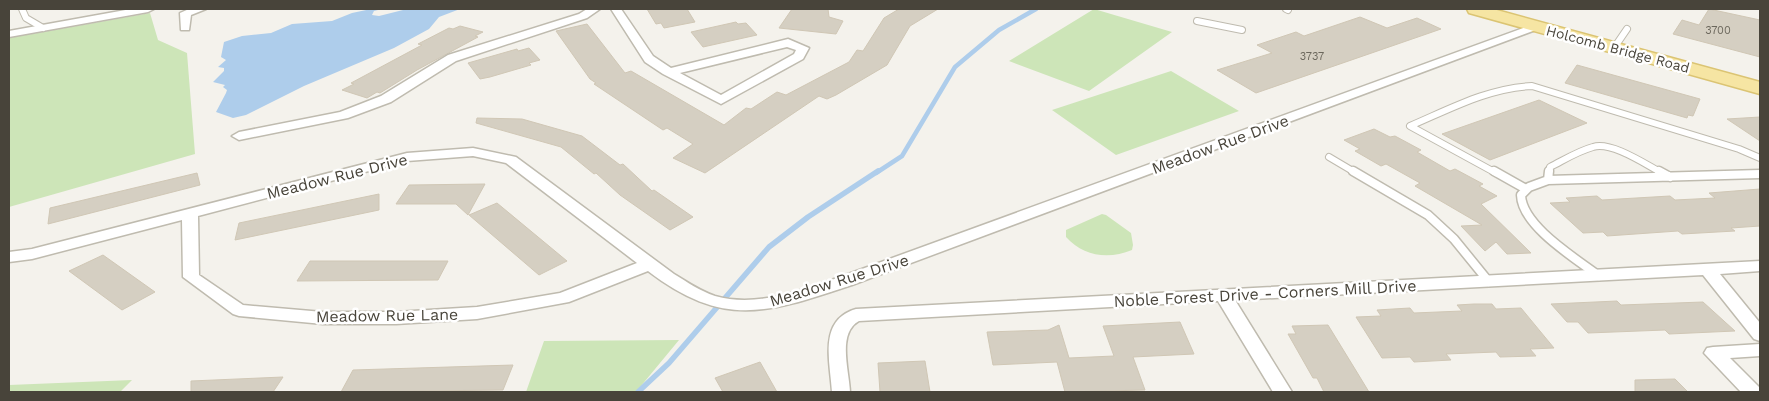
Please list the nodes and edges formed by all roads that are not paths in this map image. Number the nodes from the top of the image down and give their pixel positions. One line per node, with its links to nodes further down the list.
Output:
1 (22, 9): 9 (lane)
2 (148, 9): 9 (street)
3 (200, 9): 10 (street)
4 (618, 9): 6 (street); 15 (street)
5 (1475, 9): 8 (main road, Holcomb Bridge Road)
6 (588, 12): 17 (street)
7 (1197, 21): 12 (lane)
8 (1537, 26): 14 (main road, Holcomb Bridge Road); 26 (street, Meadow Rue Drive)
9 (43, 28): 13 (street)
10 (185, 28)
11 (1627, 29): 14 (lane)
12 (1242, 30)
13 (9, 34)
14 (1614, 48): 16 (main road, Holcomb Bridge Road)
15 (669, 72): 15 (street)
16 (1760, 88)
17 (239, 136)
18 (1329, 157): 30 (lane)
19 (1760, 158): 23 (lane)
20 (1760, 174): 21 (lane)
21 (1672, 178): 22 (lane); 22 (lane)
22 (1548, 180): 23 (lane)
23 (1526, 189): 29 (lane)
24 (190, 214): 25 (street, Meadow Rue Drive); 26 (street, Meadow Rue Drive); 26 (street, Meadow Rue Lane)
25 (9, 257)
26 (650, 264)
27 (1760, 266): 28 (street, Noble Forest Drive - Corners Mill Drive)
28 (1707, 269): 29 (street, Noble Forest Drive - Corners Mill Drive); 32 (street)
29 (1599, 276): 30 (street, Noble Forest Drive - Corners Mill Drive)
30 (1490, 282): 31 (street, Noble Forest Drive - Corners Mill Drive)
31 (1223, 295): 34 (street, Noble Forest Drive - Corners Mill Drive); 35 (street)
32 (1760, 335)
33 (1760, 350): 36 (street)
34 (841, 392)
35 (1283, 392)
36 (1752, 392)

